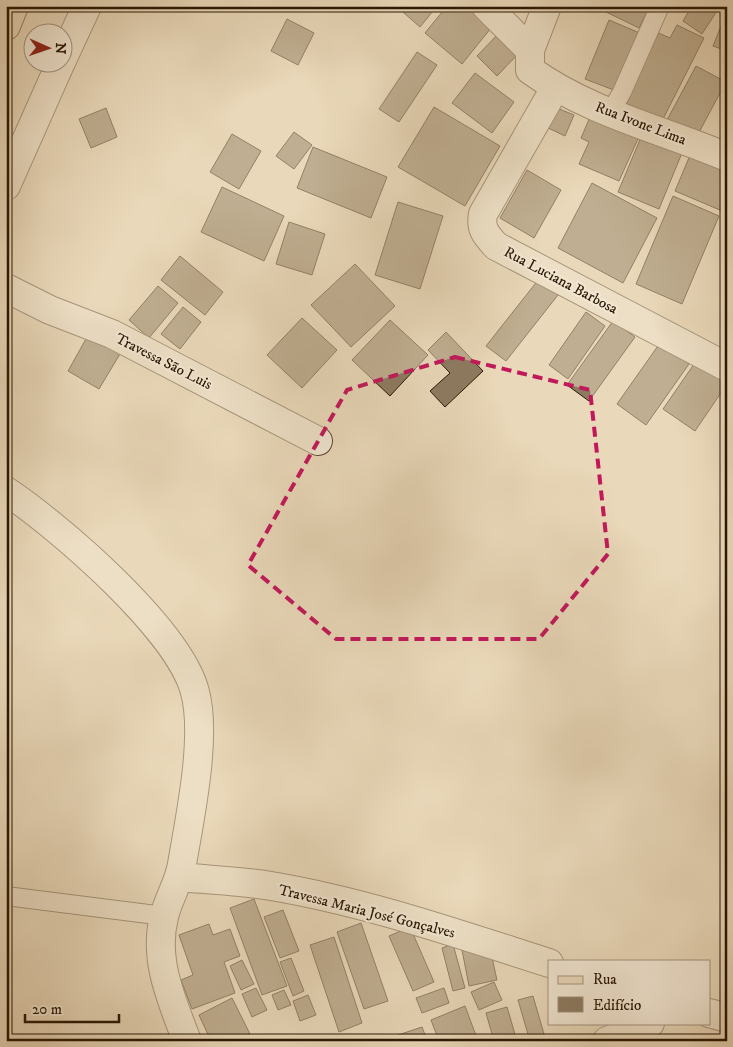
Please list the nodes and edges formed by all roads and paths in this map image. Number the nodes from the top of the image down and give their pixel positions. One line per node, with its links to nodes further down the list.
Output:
1 (14, 6): 6 (main road)
2 (87, 6): 7 (street)
3 (486, 6): 8 (street)
4 (547, 6): 8 (street)
5 (660, 6): 11 (lane)
6 (6, 26)
7 (72, 39)
8 (530, 50): 10 (street)
9 (57, 72): 13 (street)
10 (555, 88): 11 (street, Rua Ivone Lima); 15 (street, Rua Luciana Barbosa)
11 (610, 113): 12 (street, Rua Ivone Lima)
12 (727, 157)
13 (6, 186)
14 (6, 288): 16 (street, Travessa São Luis)
15 (727, 367)
16 (318, 441)
17 (6, 491): 18 (street)
18 (180, 876): 20 (street); 21 (street, Travessa Maria José Gonçalves)
19 (6, 896): 20 (lane)
20 (164, 916): 25 (street)
21 (548, 963)
22 (710, 1013): 23 (street)
23 (727, 1018)
24 (648, 1024): 26 (street)
25 (187, 1041)
26 (607, 1041)

